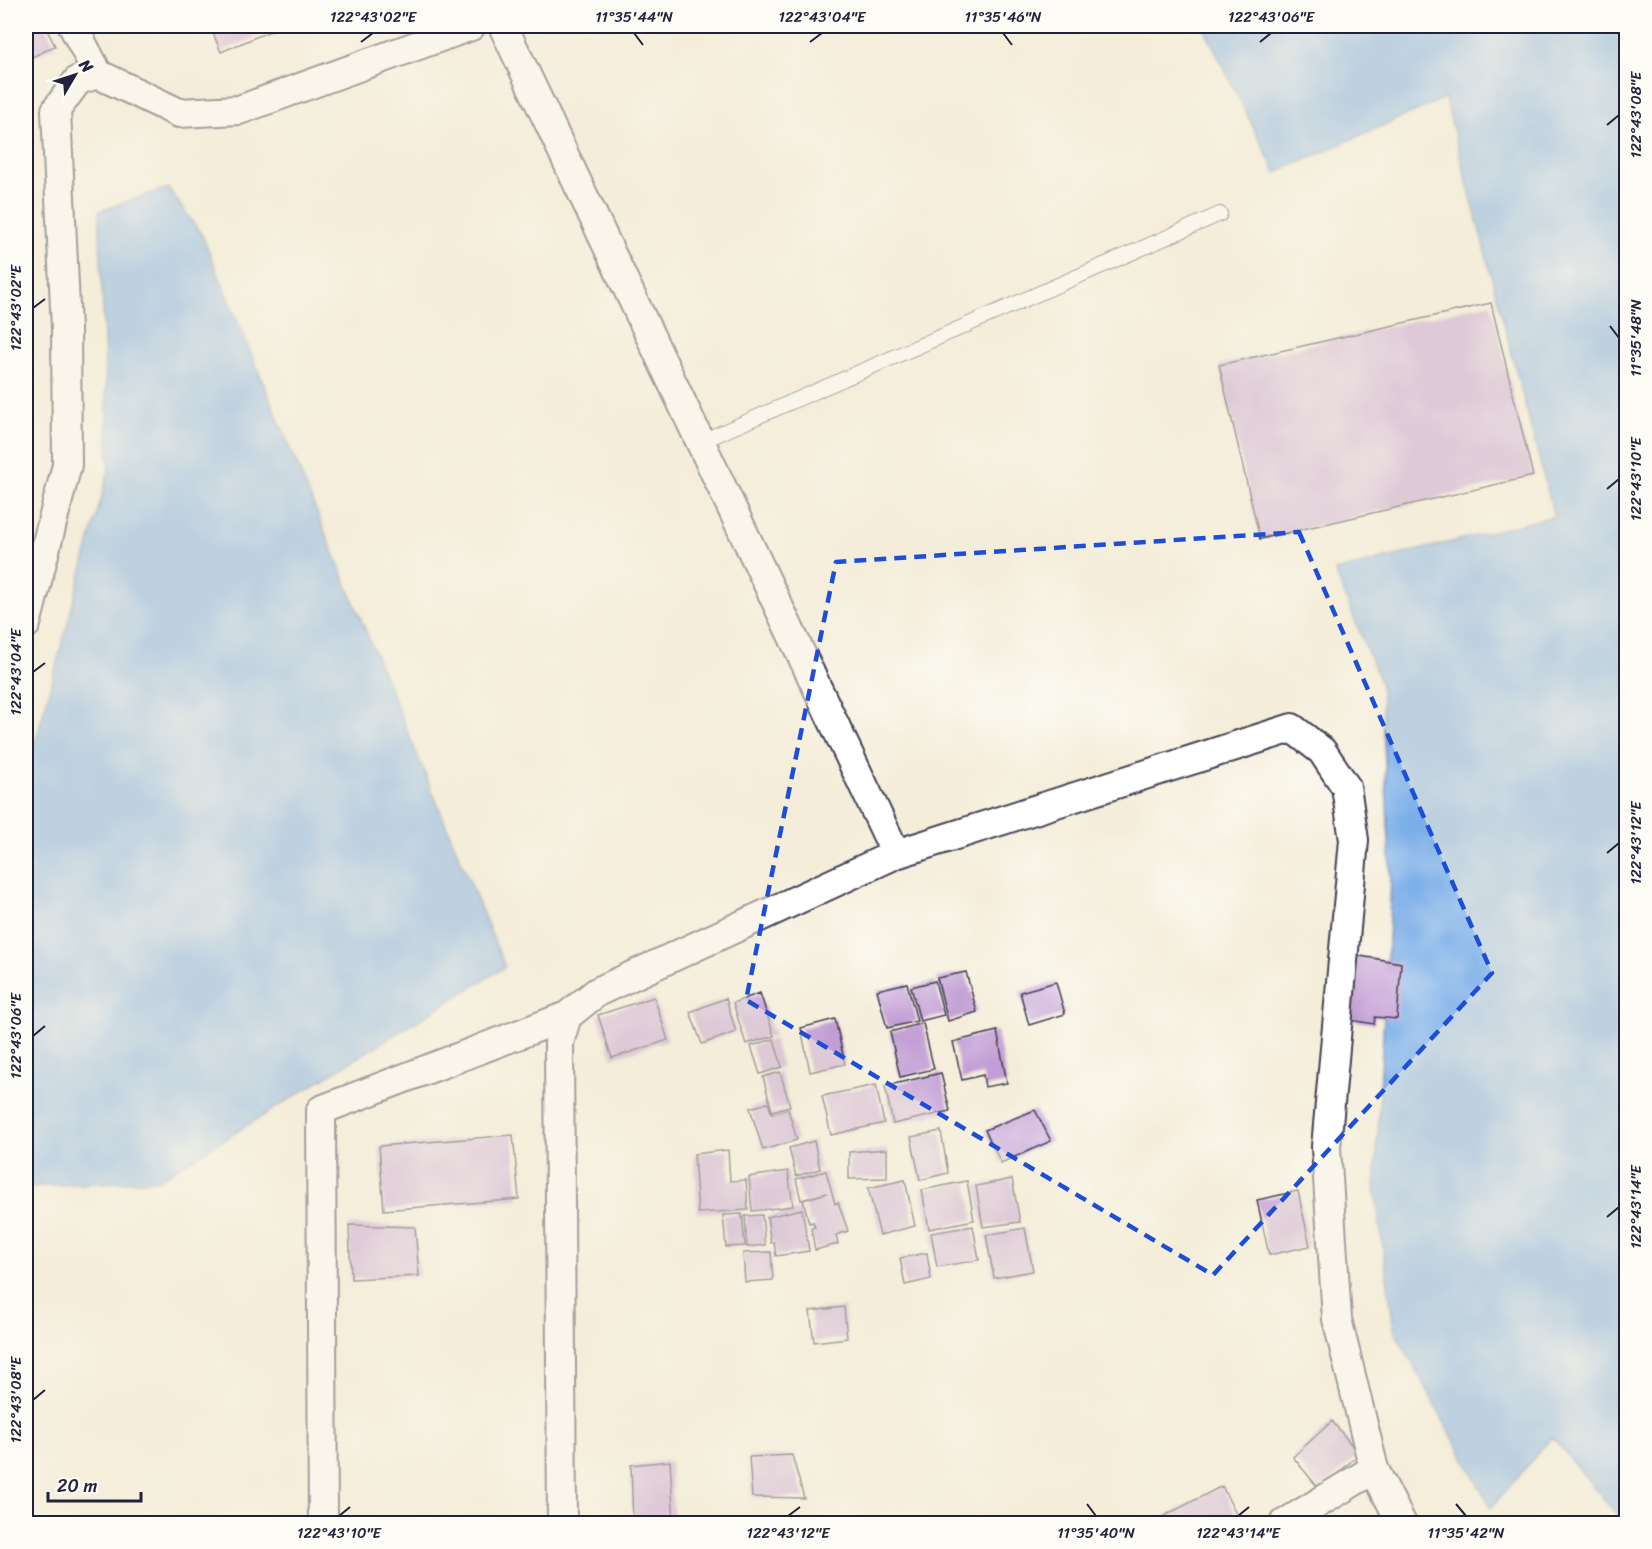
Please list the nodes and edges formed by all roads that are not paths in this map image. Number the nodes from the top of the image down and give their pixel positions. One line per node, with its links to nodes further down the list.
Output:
1 (73, 26): 4 (street)
2 (471, 26): 4 (street)
3 (504, 26): 6 (street)
4 (98, 74): 7 (street)
5 (1220, 214): 6 (lane)
6 (700, 442): 8 (street)
7 (26, 624)
8 (896, 854): 9 (street); 10 (street)
9 (567, 1016): 11 (street); 12 (street)
10 (1374, 1469): 13 (street); 14 (street)
11 (323, 1524)
12 (562, 1524)
13 (1284, 1524)
14 (1402, 1524)

